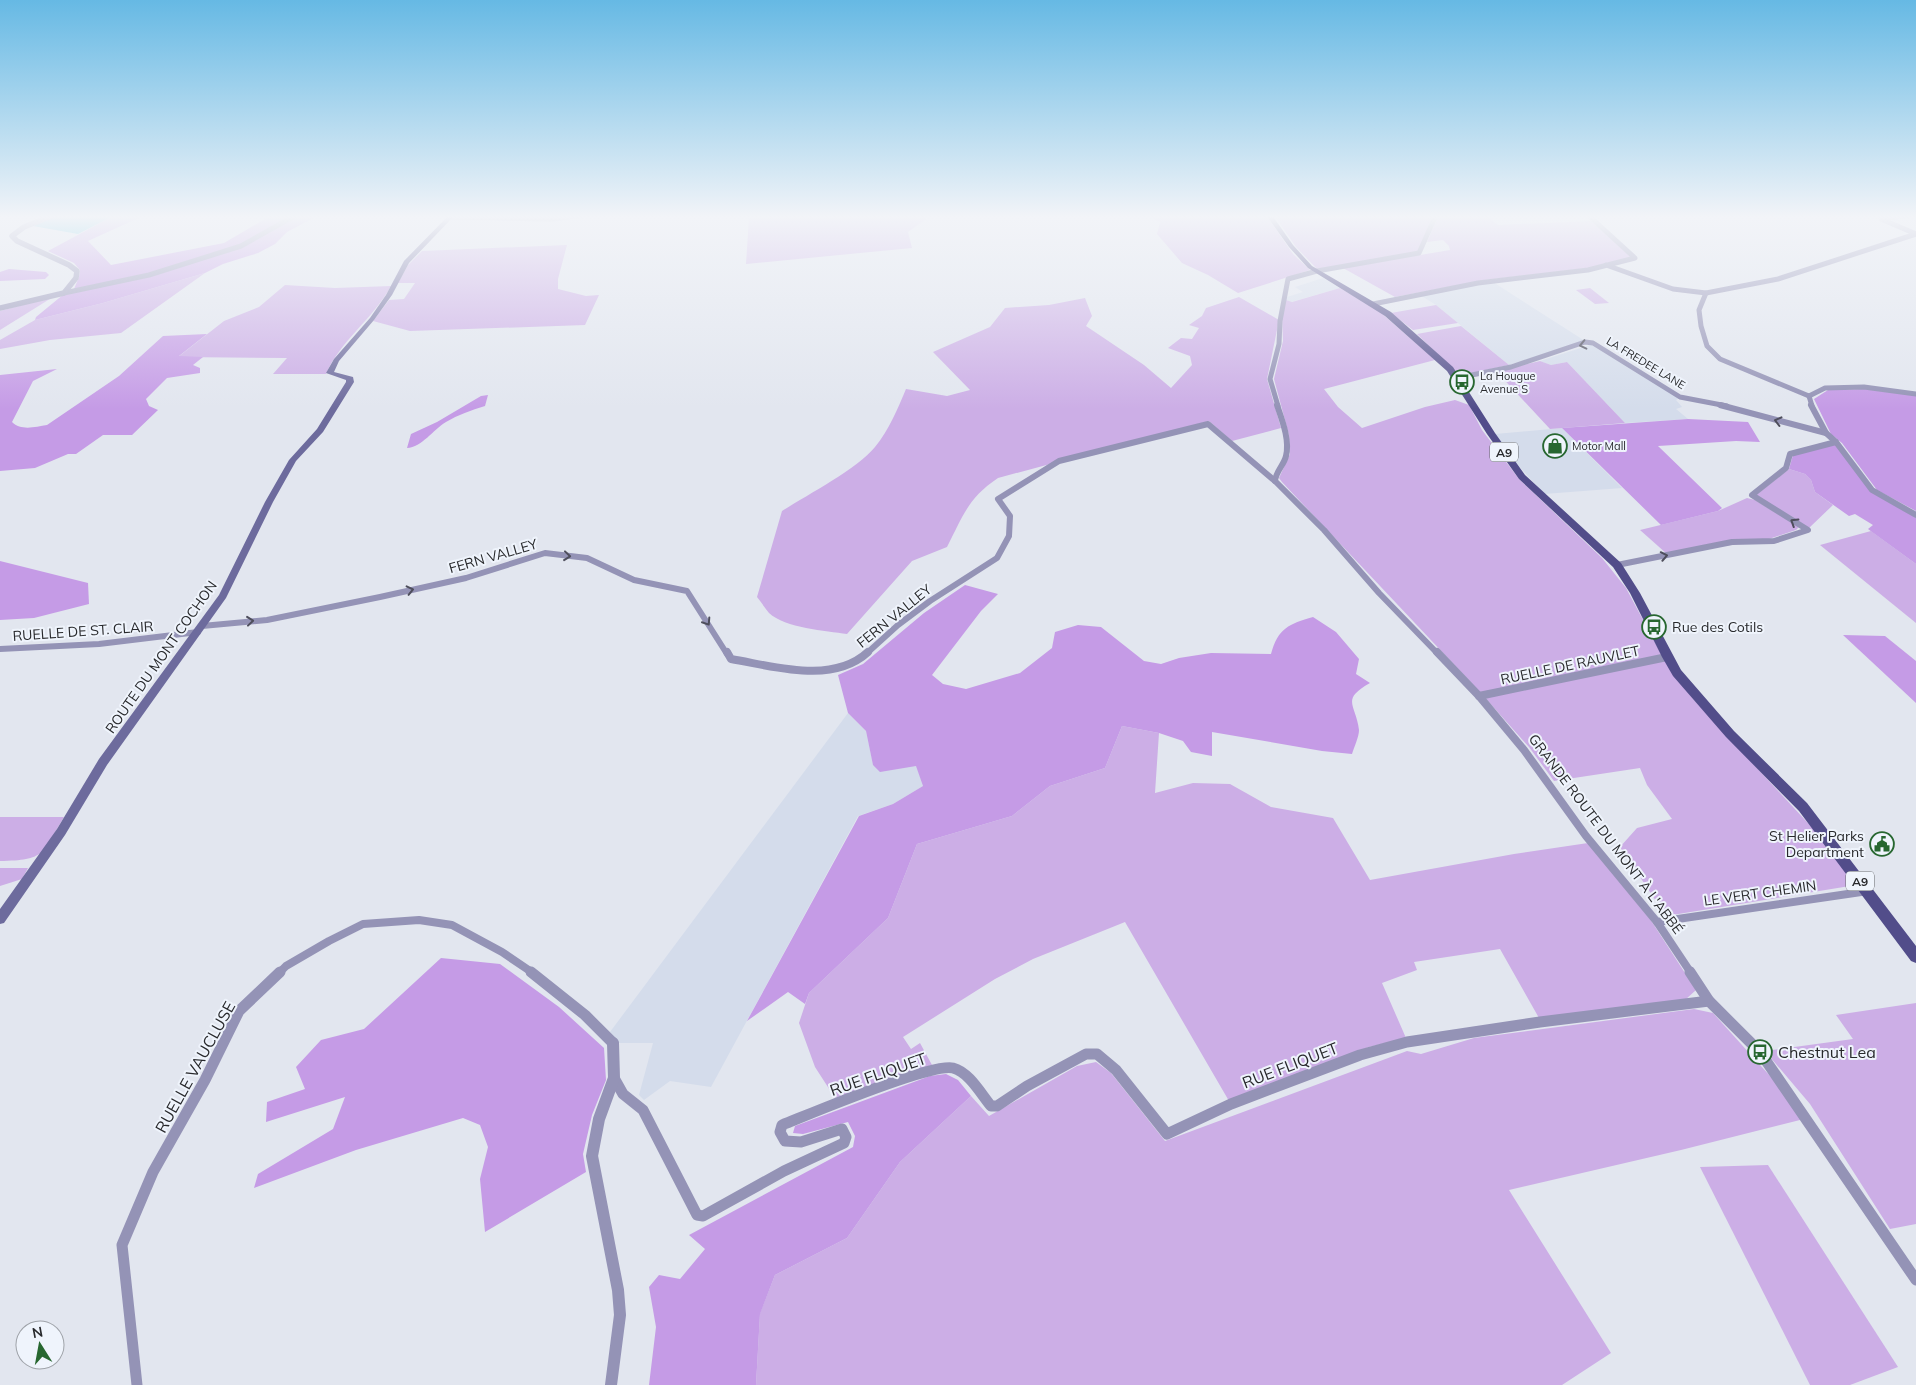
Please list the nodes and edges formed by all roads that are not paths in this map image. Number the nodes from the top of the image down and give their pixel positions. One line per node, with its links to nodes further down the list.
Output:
1 (75, 280): 9 (street)
2 (127, 280): 9 (street)
3 (397, 280): 21 (main road, ROUTE DU MONT COCHON)
4 (1289, 280): 18 (street)
5 (1332, 280): 11 (main road, A9)
6 (1506, 280): 11 (street)
7 (1647, 280): 10 (street)
8 (1775, 280): 10 (street)
9 (64, 293): 12 (street)
10 (1706, 293): 15 (street)
11 (1373, 304): 13 (main road, A9)
12 (0, 308)
13 (1457, 378): 16 (street, LA FREDEE LANE, one-way to 13); 20 (main road, A9)
14 (1916, 394): 15 (street)
15 (1809, 396): 16 (street)
16 (1826, 433): 17 (street)
17 (1836, 442): 19 (street); 20 (street, one-way to 17)
18 (1275, 481): 21 (street, FERN VALLEY, one-way to 18); 24 (street, GRANDE ROUTE DU MONT À L'ABBÉ)
19 (1916, 515)
20 (1617, 565): 23 (main road, A9)
21 (200, 629): 22 (street, RUELLE DE ST. CLAIR); 26 (main road, ROUTE DU MONT COCHON)
22 (0, 649)
23 (1667, 657): 24 (street, RUELLE DE RAUVLET); 25 (main road, A9)
24 (1479, 696): 27 (street, GRANDE ROUTE DU MONT À L'ABBÉ)
25 (1868, 891): 27 (street, LE VERT CHEMIN); 28 (main road, A9)
26 (0, 919)
27 (1657, 922): 29 (street, GRANDE ROUTE DU MONT À L'ABBÉ)
28 (1916, 957)
29 (1709, 1001): 31 (street, RUE FLIQUET); 32 (street, GRANDE ROUTE DU MONT À L'ABBÉ)
30 (612, 1043): 31 (street); 33 (street, RUELLE VAUCLUSE)
31 (614, 1078): 34 (street)
32 (1916, 1280)
33 (137, 1385)
34 (611, 1385)

